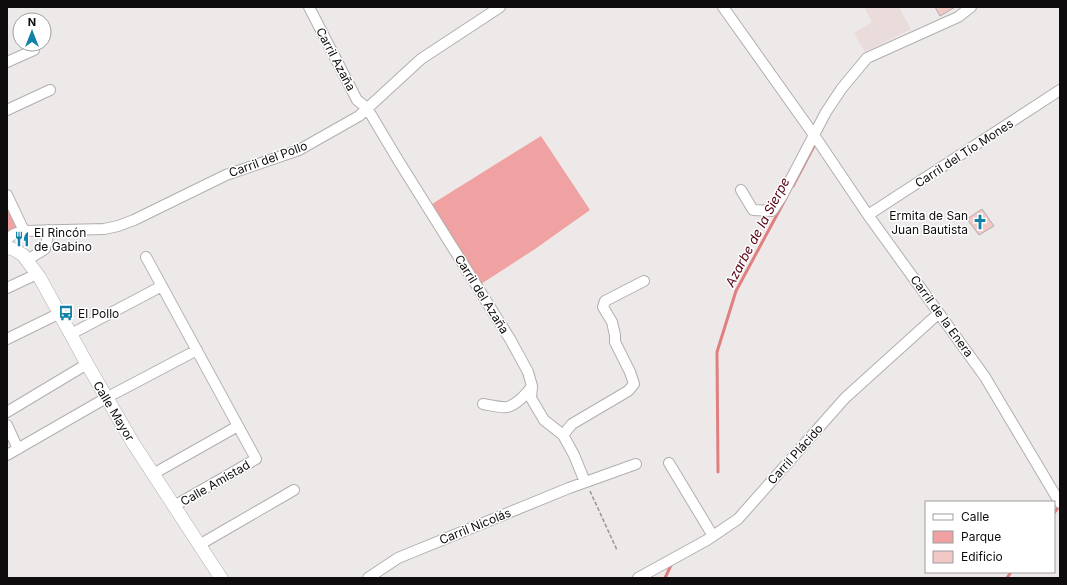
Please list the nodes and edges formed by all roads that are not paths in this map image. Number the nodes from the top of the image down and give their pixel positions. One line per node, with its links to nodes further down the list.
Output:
1 (309, 7): 9 (street, Carril Azaña)
2 (500, 7): 9 (street, Carril del Pollo)
3 (723, 7): 11 (street, Carril de la Enera)
4 (971, 7): 11 (street)
5 (30, 52): 6 (street)
6 (7, 62)
7 (50, 90): 10 (street)
8 (1060, 90): 15 (street, Carril del Tío Mones)
9 (368, 108): 16 (street, Carril del Pollo); 32 (street, Carril del Azaña)
10 (7, 110)
11 (814, 135): 12 (street); 15 (street, Carril de la Enera)
12 (741, 190)
13 (7, 195): 14 (street)
14 (9, 207): 17 (street)
15 (868, 215): 26 (street, Carril de la Enera)
16 (49, 230): 17 (street, Carril del Pollo); 21 (street)
17 (24, 231): 18 (street, Carril del Pollo)
18 (7, 240)
19 (7, 247): 21 (main road, Calle Mayor)
20 (146, 257): 24 (street)
21 (27, 260): 22 (main road, Calle Mayor)
22 (37, 274): 25 (street); 27 (main road, Calle Mayor)
23 (644, 281): 38 (street)
24 (162, 286): 28 (street); 30 (street)
25 (7, 288)
26 (939, 312): 46 (street, Carril de la Enera); 48 (street, Carril Plácido)
27 (60, 313): 28 (main road, Calle Mayor); 29 (street)
28 (71, 334): 31 (main road, Calle Mayor)
29 (7, 339)
30 (197, 350): 33 (street); 37 (street)
31 (87, 364): 33 (main road, Calle Mayor); 35 (street)
32 (532, 386): 34 (street); 38 (street, Carril del Azaña)
33 (106, 398): 39 (street); 43 (main road, Calle Mayor)
34 (483, 404)
35 (7, 412)
36 (7, 425): 39 (street)
37 (238, 426): 43 (street); 47 (street, Calle Amistad)
38 (563, 435): 44 (street, Carril del Azaña)
39 (18, 449): 40 (street)
40 (7, 455)
41 (669, 463): 48 (street)
42 (636, 464): 44 (street, Carril Nicolás)
43 (153, 474): 47 (main road, Calle Mayor)
44 (585, 482): 51 (street, Carril Nicolás)
45 (294, 490): 49 (street)
46 (1058, 500)
47 (174, 506): 49 (main road, Calle Mayor)
48 (713, 536): 52 (street, Carril Plácido)
49 (199, 545): 50 (main road, Calle Mayor)
50 (221, 578)
51 (368, 578)
52 (638, 578)

